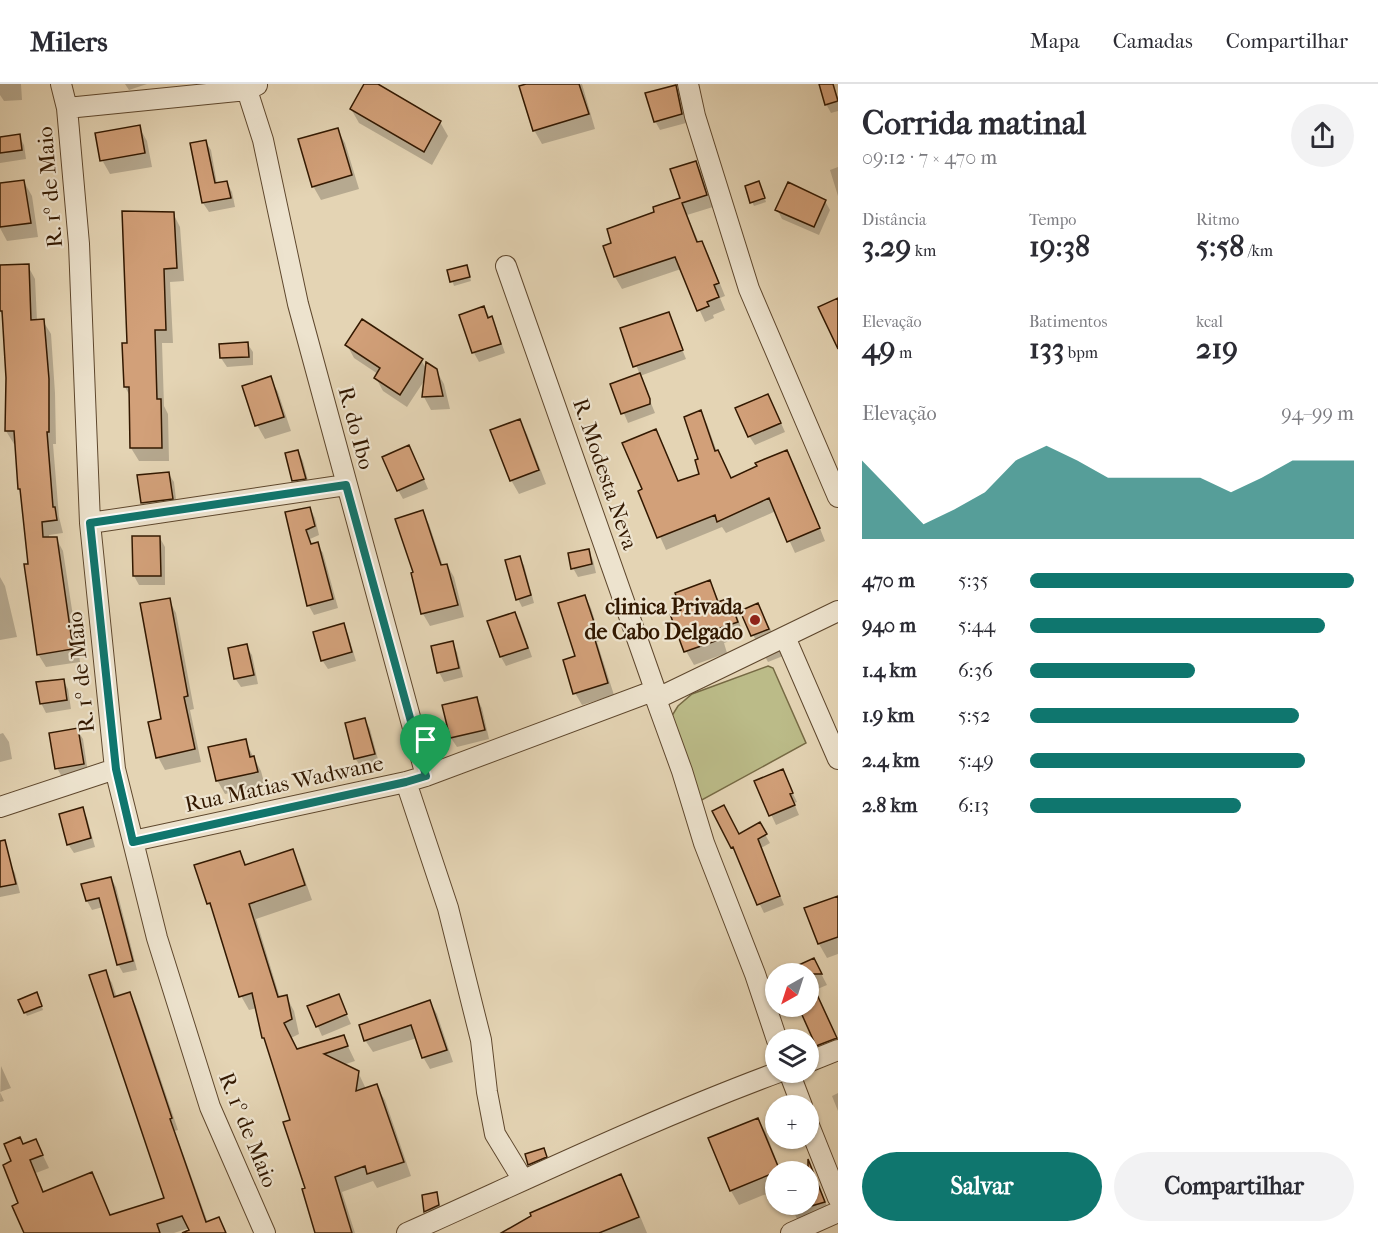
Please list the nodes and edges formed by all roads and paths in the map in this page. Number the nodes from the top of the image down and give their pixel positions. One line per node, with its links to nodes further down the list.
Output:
1 (61, 84): 4 (street, R. 1º de Maio)
2 (688, 84): 7 (street)
3 (253, 87): 4 (street); 6 (street, R. do Ibo)
4 (67, 108): 8 (street, R. 1º de Maio)
5 (506, 266): 11 (street, R. Modesta Neva)
6 (346, 485): 8 (street); 14 (street, R. do Ibo)
7 (838, 497)
8 (90, 523): 13 (street, R. 1º de Maio)
9 (838, 611): 10 (street, Rua Matias Wadwane)
10 (785, 637): 11 (street, Rua Matias Wadwane); 12 (street)
11 (656, 695): 14 (street, Rua Matias Wadwane); 18 (street, R. Modesta Neva)
12 (838, 759)
13 (116, 769): 16 (street); 17 (street, R. 1º de Maio)
14 (426, 776): 15 (street, Rua Matias Wadwane)
15 (406, 782): 17 (street, Rua Matias Wadwane); 23 (street)
16 (0, 807)
17 (133, 842): 26 (street, R. 1º de Maio)
18 (773, 1029)
19 (838, 1050): 20 (street)
20 (819, 1058)
21 (765, 1077): 23 (street)
22 (818, 1149): 24 (street)
23 (523, 1180): 27 (street)
24 (838, 1198)
25 (838, 1212): 28 (street)
26 (265, 1233)
27 (407, 1233)
28 (791, 1233)

